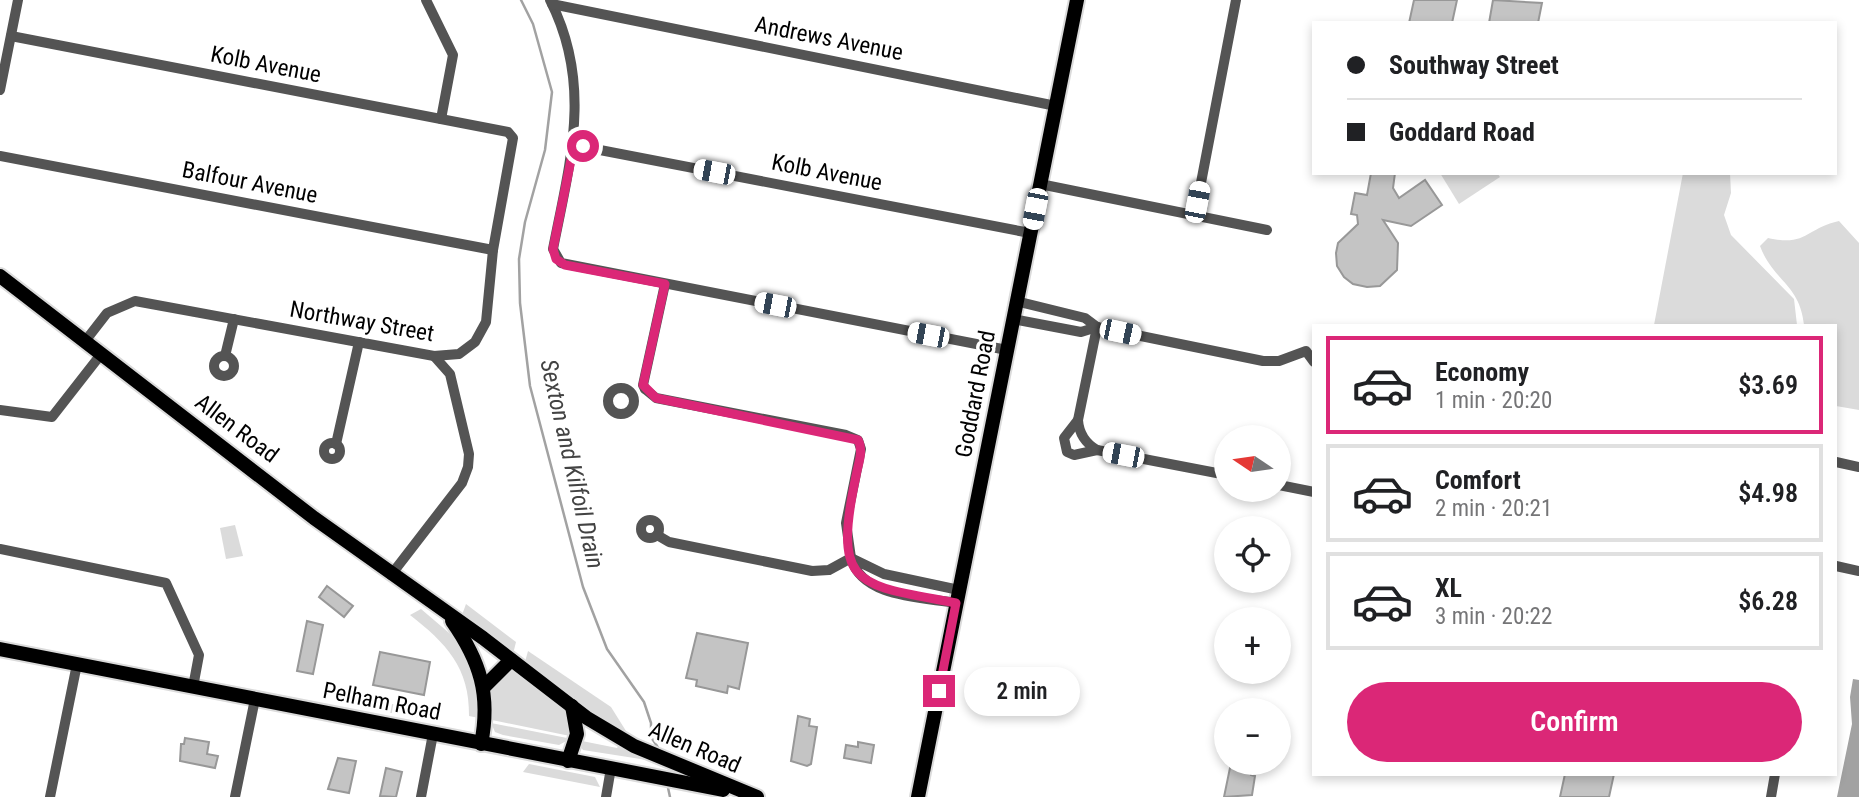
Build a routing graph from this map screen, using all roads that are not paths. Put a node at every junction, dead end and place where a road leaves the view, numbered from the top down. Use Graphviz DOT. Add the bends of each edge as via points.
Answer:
graph roads {
  1 [pos="18,0"];
  2 [pos="426,0"];
  3 [pos="1077,0"];
  4 [pos="1236,0"];
  5 [pos="551,2"];
  6 [pos="11,36"];
  7 [pos="0,90"];
  8 [pos="1056,106"];
  9 [pos="441,119"];
  10 [pos="511,136"];
  11 [pos="574,145"];
  12 [pos="0,156"];
  13 [pos="1040,184"];
  14 [pos="1195,214"];
  15 [pos="1268,230"];
  16 [pos="1030,233"];
  17 [pos="493,250"];
  18 [pos="0,275"];
  19 [pos="665,284"];
  20 [pos="1016,302"];
  21 [pos="234,319"];
  22 [pos="1013,319"];
  23 [pos="1097,327"];
  24 [pos="86,340"];
  25 [pos="359,342"];
  26 [pos="1007,350"];
  27 [pos="102,353"];
  28 [pos="225,356"];
  29 [pos="434,356"];
  30 [pos="1312,359"];
  31 [pos="645,389"];
  32 [pos="632,396"];
  33 [pos="0,410"];
  34 [pos="1078,420"];
  35 [pos="336,444"];
  36 [pos="1097,450"];
  37 [pos="1837,465"];
  38 [pos="1859,467"];
  39 [pos="1214,472"];
  40 [pos="1292,488"];
  41 [pos="1312,492"];
  42 [pos="657,535"];
  43 [pos="0,549"];
  44 [pos="850,558"];
  45 [pos="1837,566"];
  46 [pos="1859,571"];
  47 [pos="391,575"];
  48 [pos="958,597"];
  49 [pos="447,614"];
  50 [pos="0,649"];
  51 [pos="511,660"];
  52 [pos="77,664"];
  53 [pos="193,687"];
  54 [pos="484,687"];
  55 [pos="255,699"];
  56 [pos="572,706"];
  57 [pos="433,734"];
  58 [pos="481,744"];
  59 [pos="569,761"];
  60 [pos="611,768"];
  61 [pos="1776,776"];
  62 [pos="50,797"];
  63 [pos="235,797"];
  64 [pos="421,797"];
  65 [pos="606,797"];
  66 [pos="756,797"];
  67 [pos="918,797"];
  68 [pos="1771,797"];
  1 -- 6 [label="street"];
  2 -- 9 [label="street" via="453,55"];
  3 -- 8 [label="main road, Goddard Road"];
  4 -- 14 [label="street"];
  5 -- 8 [label="street, Andrews Avenue"];
  5 -- 11 [label="street" via="566,39 573,74"];
  6 -- 7 [label="street"];
  6 -- 9 [label="street, Kolb Avenue"];
  8 -- 13 [label="main road, Goddard Road"];
  9 -- 10 [label="street, Kolb Avenue"];
  10 -- 17 [label="street, Northway Street" via="514,144"];
  11 -- 16 [label="street, Kolb Avenue"];
  11 -- 19 [label="street" via="553,249 556,259 565,265"];
  12 -- 17 [label="street, Balfour Avenue"];
  13 -- 14 [label="street"];
  13 -- 16 [label="main road, Goddard Road"];
  14 -- 15 [label="street"];
  16 -- 20 [label="main road, Goddard Road"];
  17 -- 29 [label="street, Northway Street" via="489,313 483,331 459,354"];
  18 -- 24 [label="main road, Allen Road"];
  19 -- 26 [label="street"];
  19 -- 31 [label="street"];
  20 -- 22 [label="main road, Goddard Road"];
  20 -- 23 [label="street" via="1085,318"];
  21 -- 24 [label="street, Northway Street" via="135,301 107,313"];
  21 -- 25 [label="street, Northway Street"];
  21 -- 28 [label="street"];
  22 -- 23 [label="street" via="1081,332"];
  22 -- 26 [label="main road, Goddard Road"];
  23 -- 30 [label="street" via="1263,361 1279,361 1307,351"];
  23 -- 34 [label="street"];
  24 -- 27 [label="main road, Allen Road"];
  25 -- 29 [label="street, Northway Street"];
  25 -- 35 [label="street"];
  26 -- 48 [label="main road, Goddard Road"];
  27 -- 33 [label="street" via="52,417"];
  27 -- 47 [label="main road, Allen Road"];
  29 -- 47 [label="street" via="450,374 468,467 462,483"];
  31 -- 32 [label="street"];
  31 -- 44 [label="street" via="656,398 858,440 861,453 846,523"];
  34 -- 36 [label="street" via="1082,438"];
  34 -- 36 [label="street" via="1068,429 1063,445 1067,452"];
  36 -- 39 [label="street"];
  37 -- 38 [label="street"];
  40 -- 41 [label="street"];
  42 -- 44 [label="street" via="669,542 812,571 829,570"];
  43 -- 53 [label="street" via="166,583 199,655"];
  44 -- 48 [label="street" via="884,574"];
  45 -- 46 [label="street"];
  47 -- 49 [label="main road, Allen Road"];
  48 -- 67 [label="main road, Goddard Road"];
  49 -- 51 [label="main road, Allen Road"];
  49 -- 54 [label="main road, Allen Road" via="469,646"];
  50 -- 52 [label="main road, Pelham Road"];
  51 -- 54 [label="main road"];
  51 -- 56 [label="main road, Allen Road"];
  52 -- 53 [label="main road, Pelham Road"];
  52 -- 62 [label="street"];
  53 -- 55 [label="main road, Pelham Road"];
  54 -- 58 [label="main road, Allen Road" via="486,719"];
  55 -- 57 [label="main road, Pelham Road"];
  55 -- 63 [label="street"];
  56 -- 59 [label="main road" via="576,734"];
  56 -- 66 [label="main road, Allen Road" via="613,735"];
  57 -- 58 [label="main road, Pelham Road"];
  57 -- 64 [label="street"];
  58 -- 59 [label="main road, Pelham Road"];
  59 -- 60 [label="main road, Pelham Road"];
  60 -- 65 [label="street"];
  60 -- 66 [label="main road, Pelham Road"];
  61 -- 68 [label="street"];
}
